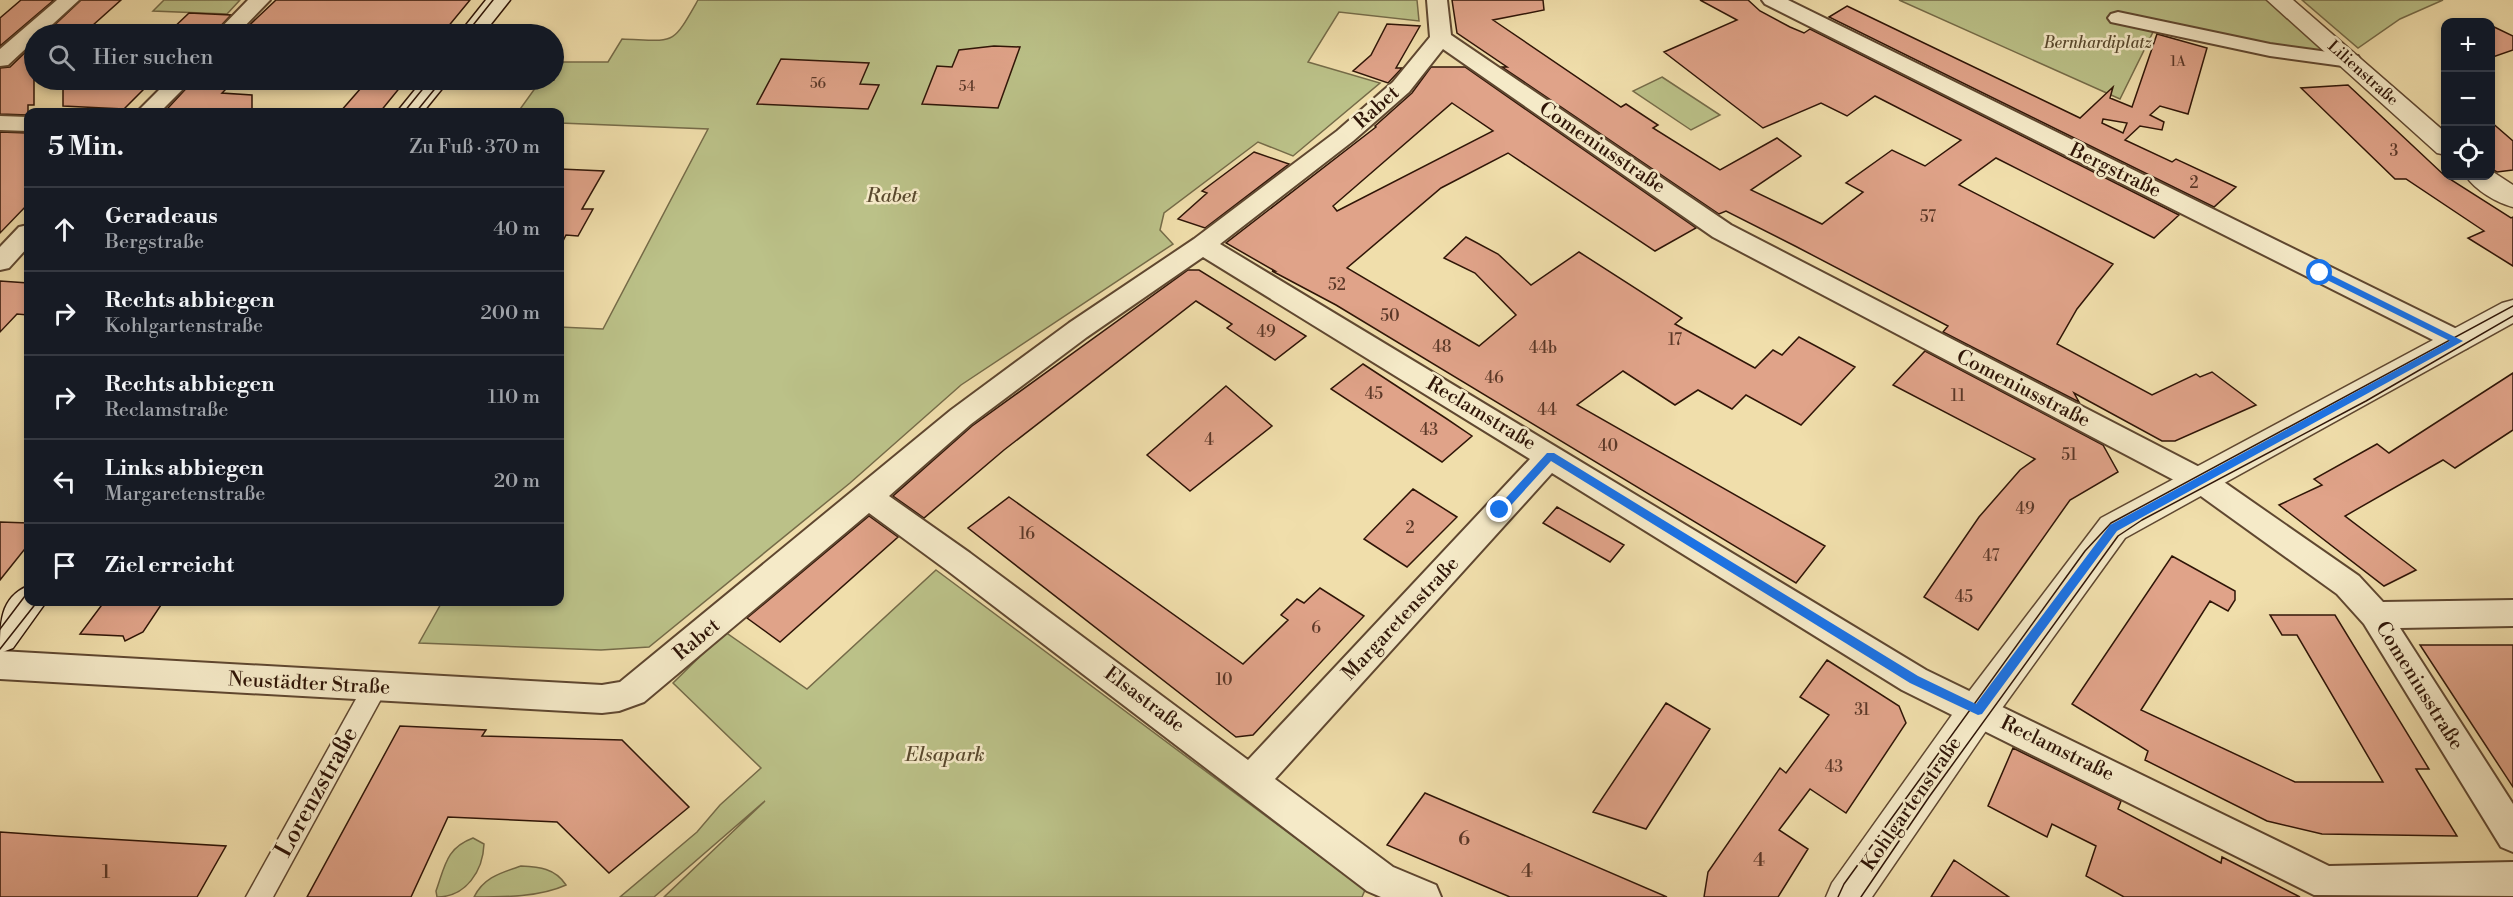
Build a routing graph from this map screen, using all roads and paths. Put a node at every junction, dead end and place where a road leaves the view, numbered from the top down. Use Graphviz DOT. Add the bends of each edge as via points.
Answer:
graph roads {
  1 [pos="69,0"];
  2 [pos="260,0"];
  3 [pos="498,0"];
  4 [pos="1437,0"];
  5 [pos="1772,0"];
  6 [pos="2279,0"];
  7 [pos="2118,18"];
  8 [pos="41,24"];
  9 [pos="235,24"];
  10 [pos="479,24"];
  11 [pos="1441,38"];
  12 [pos="24,39"];
  13 [pos="0,60"];
  14 [pos="2350,61"];
  15 [pos="171,90"];
  16 [pos="428,90"];
  17 [pos="152,108"];
  18 [pos="413,108"];
  19 [pos="0,123"];
  20 [pos="24,124"];
  21 [pos="2441,143"];
  22 [pos="2486,180"];
  23 [pos="2513,198"];
  24 [pos="24,237"];
  25 [pos="1203,245"];
  26 [pos="0,262"];
  27 [pos="2513,310"];
  28 [pos="2458,341"];
  29 [pos="1550,456"];
  30 [pos="2201,481"];
  31 [pos="868,497"];
  32 [pos="24,606"];
  33 [pos="2513,613"];
  34 [pos="2375,615"];
  35 [pos="0,638"];
  36 [pos="0,665"];
  37 [pos="375,688"];
  38 [pos="619,698"];
  39 [pos="1978,710"];
  40 [pos="1251,781"];
  41 [pos="2513,836"];
  42 [pos="2513,879"];
  43 [pos="2376,890"];
  44 [pos="259,897"];
  45 [pos="1423,897"];
  46 [pos="1847,897"];
  1 -- 8 [label="street"];
  2 -- 9 [label="street"];
  3 -- 10 [label="street"];
  4 -- 11 [label="street"];
  5 -- 28 [label="street, Bergstraße"];
  6 -- 14 [label="street, Lilienstraße"];
  7 -- 14 [label="street" via="2270,50"];
  11 -- 25 [label="street, Rabet" via="1401,87 1345,136"];
  11 -- 30 [label="street, Comeniusstraße" via="1722,231"];
  12 -- 13 [label="street"];
  14 -- 21 [label="street, Lilienstraße"];
  15 -- 17 [label="street"];
  16 -- 18 [label="street"];
  19 -- 20 [label="street"];
  22 -- 23 [label="street"];
  24 -- 26 [label="street"];
  25 -- 29 [label="street, Reclamstraße"];
  25 -- 31 [label="street, Rabet" via="1078,330 961,417"];
  27 -- 28 [label="street, Kohlgartenstraße"];
  28 -- 30 [label="street, Kohlgartenstraße"];
  29 -- 39 [label="street, Reclamstraße" via="1914,680"];
  29 -- 40 [label="street, Margaretenstraße"];
  30 -- 34 [label="street, Comeniusstraße" via="2348,585"];
  30 -- 39 [label="street, Kohlgartenstraße" via="2113,528"];
  31 -- 38 [label="street, Rabet" via="660,670"];
  31 -- 40 [label="street, Elsastraße"];
  32 -- 35 [label="street"];
  33 -- 34 [label="street"];
  34 -- 41 [label="street, Comeniusstraße"];
  36 -- 37 [label="street, Neustädter Straße"];
  37 -- 38 [label="street, Neustädter Straße"];
  37 -- 44 [label="street, Lorenzstraße"];
  39 -- 43 [label="street, Reclamstraße" via="2327,883"];
  39 -- 46 [label="street, Kohlgartenstraße"];
  40 -- 45 [label="street, Elsastraße" via="1380,879"];
  42 -- 43 [label="street, Reclamstraße"];
}
